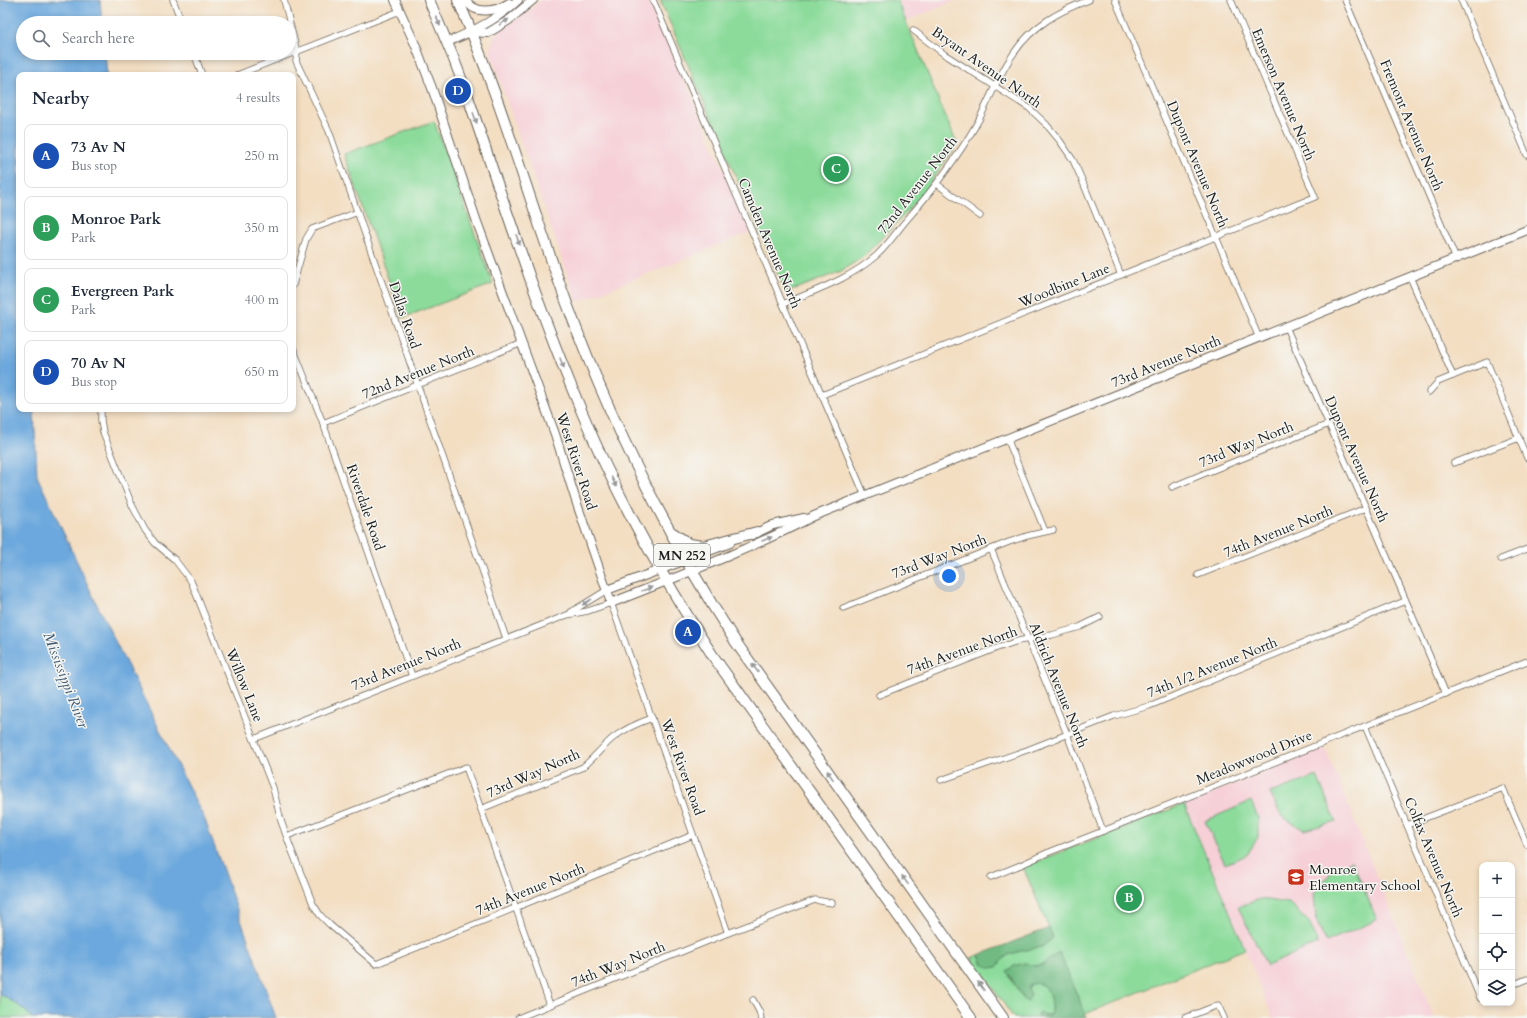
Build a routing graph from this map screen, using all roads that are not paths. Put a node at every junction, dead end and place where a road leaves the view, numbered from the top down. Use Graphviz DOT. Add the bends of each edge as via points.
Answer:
graph roads {
  1 [pos="173,0"];
  2 [pos="284,0"];
  3 [pos="395,0"];
  4 [pos="429,0"];
  5 [pos="458,0"];
  6 [pos="466,0"];
  7 [pos="513,0"];
  8 [pos="518,0"];
  9 [pos="532,0"];
  10 [pos="653,0"];
  11 [pos="1089,0"];
  12 [pos="1115,0"];
  13 [pos="1231,0"];
  14 [pos="1345,0"];
  15 [pos="1461,0"];
  16 [pos="400,11"];
  17 [pos="179,16"];
  18 [pos="288,16"];
  19 [pos="913,30"];
  20 [pos="472,32"];
  21 [pos="447,42"];
  22 [pos="296,48"];
  23 [pos="297,52"];
  24 [pos="197,60"];
  25 [pos="276,60"];
  26 [pos="201,72"];
  27 [pos="245,72"];
  28 [pos="996,86"];
  29 [pos="1527,155"];
  30 [pos="937,184"];
  31 [pos="1315,197"];
  32 [pos="358,212"];
  33 [pos="980,216"];
  34 [pos="1527,230"];
  35 [pos="1216,237"];
  36 [pos="1456,259"];
  37 [pos="296,274"];
  38 [pos="1121,275"];
  39 [pos="1410,277"];
  40 [pos="783,304"];
  41 [pos="1286,327"];
  42 [pos="1259,338"];
  43 [pos="522,343"];
  44 [pos="296,356"];
  45 [pos="1453,376"];
  46 [pos="417,385"];
  47 [pos="1429,392"];
  48 [pos="822,395"];
  49 [pos="101,412"];
  50 [pos="323,423"];
  51 [pos="1329,424"];
  52 [pos="1007,438"];
  53 [pos="1519,438"];
  54 [pos="1527,458"];
  55 [pos="1454,463"];
  56 [pos="1172,487"];
  57 [pos="865,496"];
  58 [pos="1366,508"];
  59 [pos="814,516"];
  60 [pos="668,529"];
  61 [pos="1053,530"];
  62 [pos="1045,531"];
  63 [pos="757,532"];
  64 [pos="991,549"];
  65 [pos="1527,549"];
  66 [pos="1501,559"];
  67 [pos="686,560"];
  68 [pos="661,570"];
  69 [pos="692,571"];
  70 [pos="1198,575"];
  71 [pos="667,582"];
  72 [pos="607,590"];
  73 [pos="1405,601"];
  74 [pos="611,603"];
  75 [pos="843,608"];
  76 [pos="568,615"];
  77 [pos="1100,617"];
  78 [pos="506,638"];
  79 [pos="1028,639"];
  80 [pos="1527,662"];
  81 [pos="412,676"];
  82 [pos="1446,694"];
  83 [pos="879,695"];
  84 [pos="652,718"];
  85 [pos="1365,726"];
  86 [pos="1067,734"];
  87 [pos="254,738"];
  88 [pos="941,780"];
  89 [pos="481,809"];
  90 [pos="1407,825"];
  91 [pos="1103,831"];
  92 [pos="693,835"];
  93 [pos="287,836"];
  94 [pos="1527,845"];
  95 [pos="991,877"];
  96 [pos="832,903"];
  97 [pos="516,908"];
  98 [pos="728,933"];
  99 [pos="376,964"];
  100 [pos="1527,979"];
  101 [pos="1515,984"];
  102 [pos="1479,992"];
  103 [pos="753,1000"];
  104 [pos="550,1005"];
  105 [pos="518,1018"];
  106 [pos="761,1018"];
  107 [pos="971,1018"];
  108 [pos="1004,1018"];
  109 [pos="1186,1018"];
  110 [pos="1224,1018"];
  1 -- 17 [label="street"];
  2 -- 18 [label="street, Dallas Road"];
  3 -- 16 [label="street, West River Road"];
  4 -- 21 [label="highway, MN 252, one-way"];
  5 -- 20 [label="highway, MN 252"];
  6 -- 7 [label="street" via="475,8 489,10 497,9"];
  8 -- 20 [label="street"];
  20 -- 9 [label="street, one-way" via="488,32 509,20"];
  10 -- 40 [label="street, Camden Avenue North"];
  11 -- 28 [label="street, 72nd Avenue North" via="1054,15 1039,26 1014,53"];
  12 -- 35 [label="street, Dupont Avenue North"];
  13 -- 31 [label="street, Emerson Avenue North"];
  14 -- 36 [label="street, Fremont Avenue North"];
  15 -- 29 [label="street"];
  16 -- 23 [label="street"];
  16 -- 43 [label="street, West River Road" via="432,88 472,210"];
  19 -- 28 [label="street, Bryant Avenue North" via="944,54"];
  20 -- 21 [label="street"];
  20 -- 60 [label="highway, MN 252" via="578,334 619,432"];
  21 -- 68 [label="highway, MN 252, one-way" via="541,310 581,412 621,497"];
  22 -- 23 [label="street, Dallas Road"];
  23 -- 32 [label="street, Dallas Road" via="296,61 329,131"];
  24 -- 26 [label="street"];
  25 -- 27 [label="street"];
  28 -- 30 [label="street, 72nd Avenue North" via="965,143"];
  28 -- 38 [label="street, Bryant Avenue North" via="1029,108 1064,147 1082,180"];
  30 -- 33 [label="street"];
  30 -- 40 [label="street, 72nd Avenue North" via="878,254 864,266 848,276"];
  31 -- 35 [label="street, Woodbine Lane"];
  32 -- 37 [label="street" via="312,229 306,239"];
  32 -- 46 [label="street, Dallas Road"];
  34 -- 36 [label="street, 73rd Avenue North"];
  35 -- 38 [label="street, Woodbine Lane"];
  35 -- 42 [label="street, Dupont Avenue North"];
  36 -- 39 [label="street, 73rd Avenue North"];
  38 -- 48 [label="street, Woodbine Lane"];
  39 -- 41 [label="street, 73rd Avenue North"];
  39 -- 45 [label="street"];
  40 -- 48 [label="street, Camden Avenue North"];
  41 -- 42 [label="street, 73rd Avenue North"];
  41 -- 51 [label="street, Dupont Avenue North"];
  42 -- 52 [label="street, 73rd Avenue North"];
  43 -- 46 [label="street, 72nd Avenue North"];
  43 -- 72 [label="street, West River Road"];
  44 -- 50 [label="street, Riverdale Road"];
  45 -- 47 [label="street" via="1438,382"];
  45 -- 53 [label="street" via="1487,362"];
  46 -- 50 [label="street, 72nd Avenue North"];
  46 -- 78 [label="street, Dallas Road"];
  48 -- 57 [label="street, Camden Avenue North"];
  49 -- 87 [label="street, Willow Lane" via="103,432 132,505 155,543 175,560 191,581"];
  50 -- 81 [label="street, Riverdale Road"];
  51 -- 56 [label="street, 73rd Way North"];
  51 -- 58 [label="street, Dupont Avenue North"];
  52 -- 57 [label="street, 73rd Avenue North"];
  52 -- 62 [label="street"];
  53 -- 54 [label="street"];
  53 -- 55 [label="street"];
  57 -- 59 [label="street, 73rd Avenue North"];
  58 -- 70 [label="street, 74th Avenue North"];
  58 -- 73 [label="street, Dupont Avenue North"];
  59 -- 63 [label="street, 73rd Avenue North" via="773,525"];
  69 -- 59 [label="street, 73rd Avenue North, one-way" via="782,533"];
  60 -- 63 [label="highway" via="685,542 698,546 720,543"];
  60 -- 67 [label="highway, MN 252"];
  61 -- 62 [label="street, 73rd Way North"];
  62 -- 64 [label="street, 73rd Way North"];
  63 -- 67 [label="street, 73rd Avenue North"];
  64 -- 75 [label="street, 73rd Way North"];
  64 -- 79 [label="street, Aldrich Avenue North"];
  65 -- 66 [label="street"];
  67 -- 68 [label="street, 73rd Avenue North"];
  67 -- 69 [label="highway, MN 252"];
  68 -- 71 [label="highway, MN 252"];
  68 -- 72 [label="street, 73rd Avenue North"];
  69 -- 71 [label="street, 73rd Avenue North"];
  108 -- 69 [label="highway, MN 252, one-way" via="735,641"];
  74 -- 71 [label="street, 73rd Avenue North, one-way"];
  71 -- 107 [label="highway, MN 252" via="713,656"];
  72 -- 74 [label="street, West River Road"];
  72 -- 76 [label="street, 73rd Avenue North, one-way"];
  73 -- 82 [label="street, Dupont Avenue North"];
  73 -- 86 [label="street, 74th 1/2 Avenue North" via="1149,706"];
  74 -- 76 [label="street, 73rd Avenue North"];
  74 -- 84 [label="street, West River Road"];
  76 -- 78 [label="street, 73rd Avenue North"];
  77 -- 79 [label="street, 74th Avenue North" via="1080,627"];
  78 -- 81 [label="street, 73rd Avenue North"];
  79 -- 83 [label="street, 74th Avenue North" via="997,648"];
  79 -- 86 [label="street, Aldrich Avenue North"];
  80 -- 82 [label="street, Meadowwood Drive"];
  81 -- 87 [label="street, 73rd Avenue North"];
  82 -- 85 [label="street, Meadowwood Drive"];
  84 -- 89 [label="street, 73rd Way North" via="624,730 583,767"];
  84 -- 92 [label="street, West River Road"];
  85 -- 90 [label="street, Colfax Avenue North"];
  85 -- 91 [label="street, Meadowwood Drive"];
  86 -- 88 [label="street, 74th 1/2 Avenue North"];
  86 -- 91 [label="street, Aldrich Avenue North"];
  87 -- 93 [label="street, Willow Lane" via="277,799"];
  89 -- 93 [label="street" via="466,767"];
  89 -- 97 [label="street"];
  90 -- 94 [label="street" via="1503,788"];
  90 -- 102 [label="street, Colfax Avenue North"];
  91 -- 95 [label="street, Meadowwood Drive"];
  92 -- 97 [label="street, 74th Avenue North"];
  92 -- 98 [label="street, West River Road"];
  93 -- 99 [label="street, Willow Lane" via="308,892 320,915"];
  96 -- 98 [label="street, 74th Way North" via="815,900"];
  97 -- 99 [label="street, 74th Avenue North"];
  97 -- 104 [label="street"];
  98 -- 104 [label="street, 74th Way North"];
  100 -- 101 [label="street"];
  103 -- 106 [label="street"];
  104 -- 105 [label="street, 74th Way North"];
  109 -- 110 [label="street" via="1218,1005"];
}
